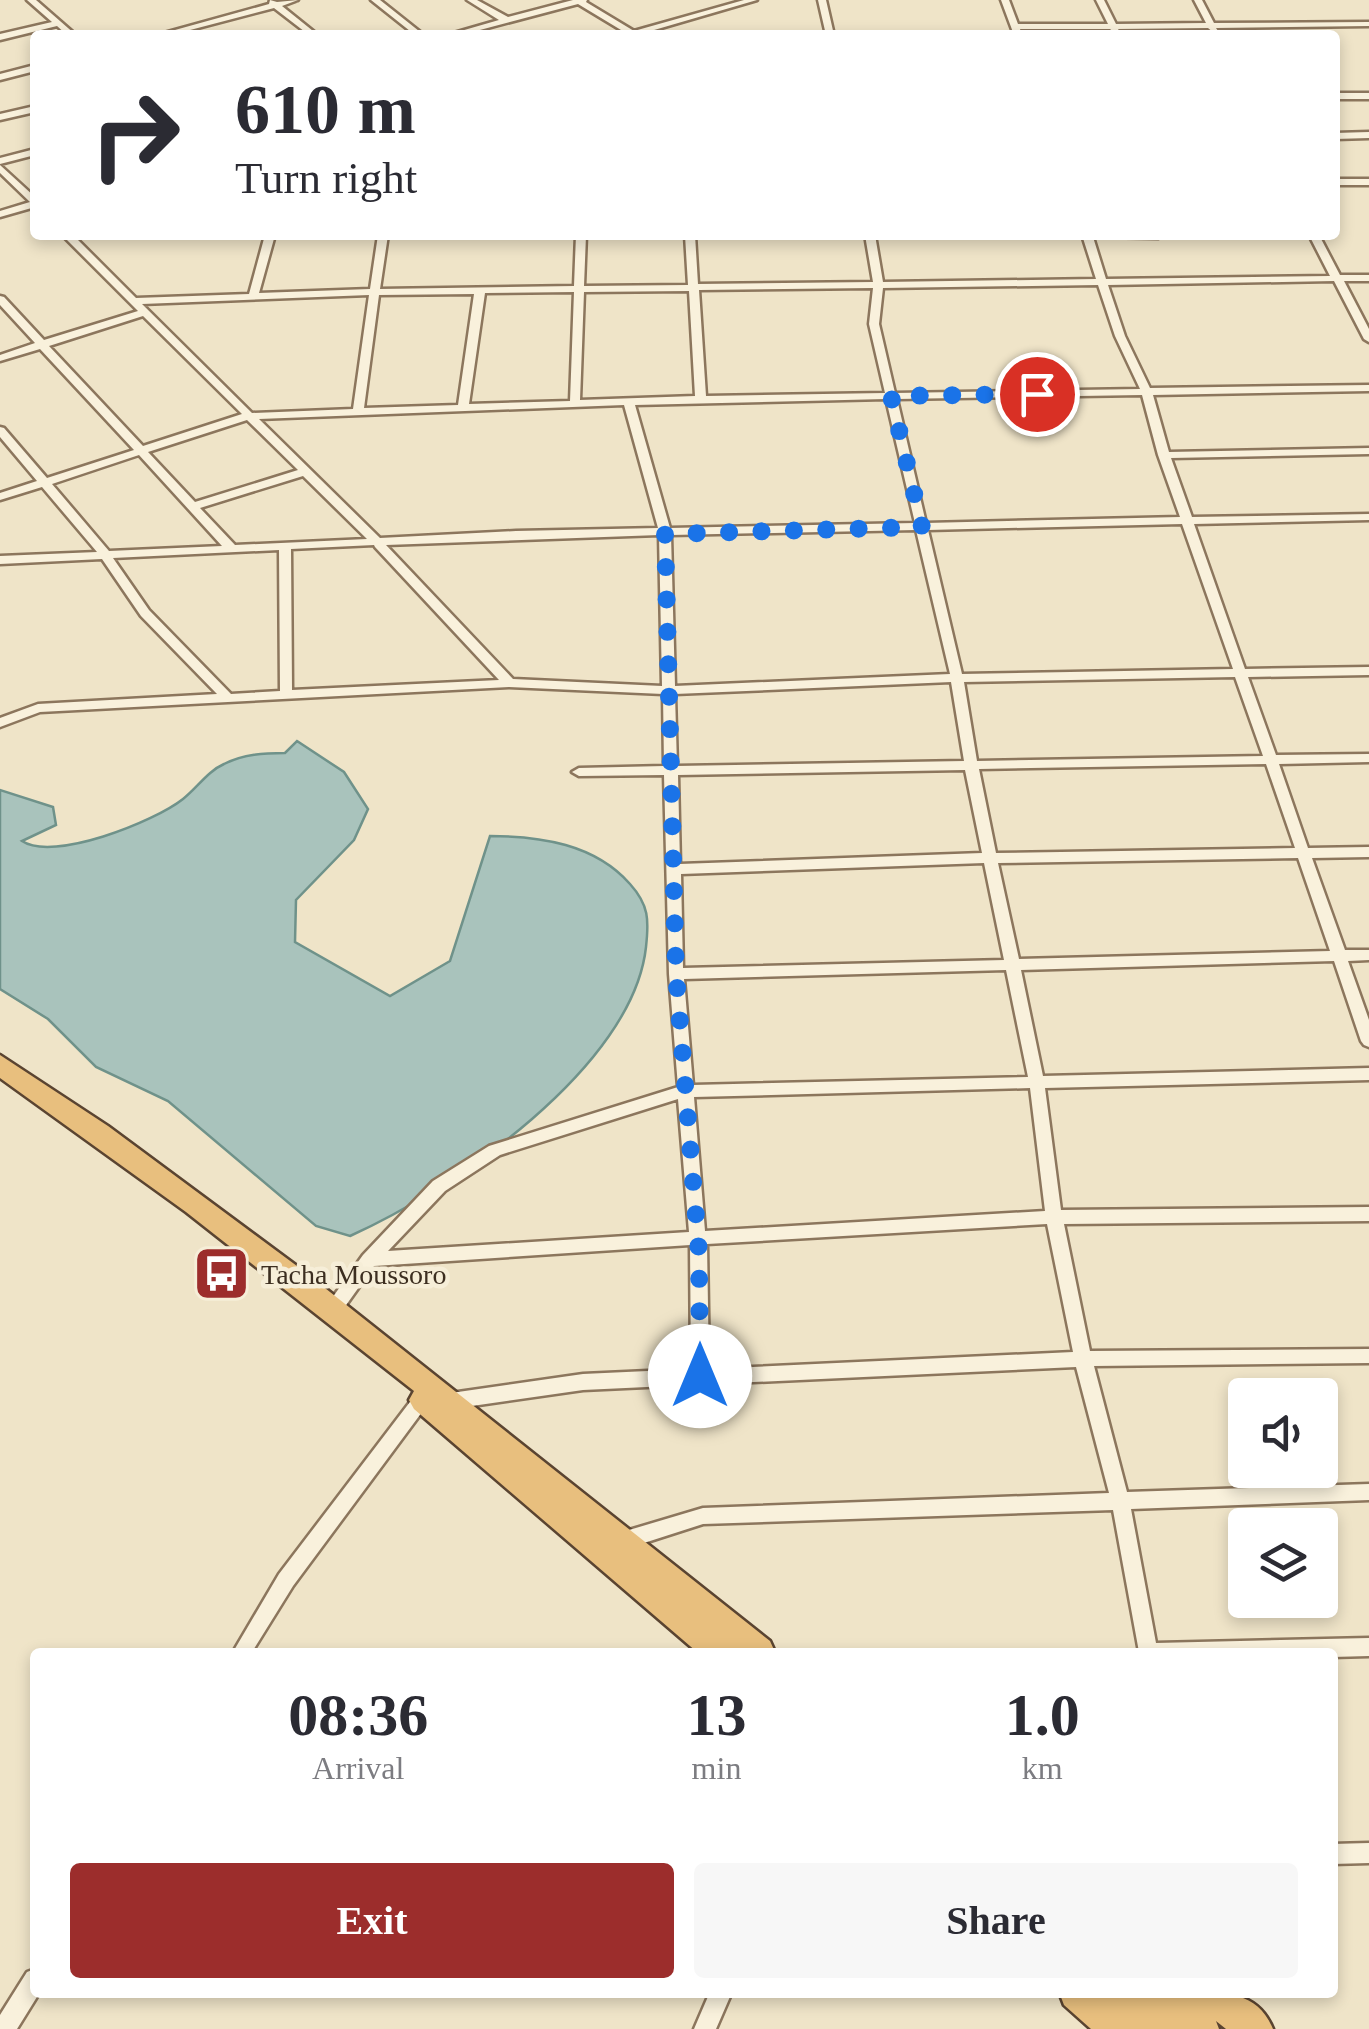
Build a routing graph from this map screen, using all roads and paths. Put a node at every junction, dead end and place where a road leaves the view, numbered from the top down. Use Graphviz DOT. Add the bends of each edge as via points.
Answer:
graph roads {
  1 [pos="31,0"];
  2 [pos="294,0"];
  3 [pos="375,0"];
  4 [pos="472,0"];
  5 [pos="579,0"];
  6 [pos="753,0"];
  7 [pos="822,0"];
  8 [pos="1005,0"];
  9 [pos="1100,0"];
  10 [pos="1198,0"];
  11 [pos="272,2"];
  12 [pos="506,20"];
  13 [pos="59,23"];
  14 [pos="1369,24"];
  15 [pos="1211,25"];
  16 [pos="67,30"];
  17 [pos="191,30"];
  18 [pos="308,30"];
  19 [pos="414,30"];
  20 [pos="469,30"];
  21 [pos="625,30"];
  22 [pos="670,30"];
  23 [pos="829,30"];
  24 [pos="1016,30"];
  25 [pos="1115,30"];
  26 [pos="1214,30"];
  27 [pos="0,37"];
  28 [pos="30,69"];
  29 [pos="0,77"];
  30 [pos="1340,96"];
  31 [pos="1369,96"];
  32 [pos="30,109"];
  33 [pos="0,117"];
  34 [pos="1340,136"];
  35 [pos="1369,136"];
  36 [pos="30,154"];
  37 [pos="0,165"];
  38 [pos="1340,182"];
  39 [pos="1369,182"];
  40 [pos="30,198"];
  41 [pos="30,205"];
  42 [pos="0,214"];
  43 [pos="72,240"];
  44 [pos="269,240"];
  45 [pos="382,240"];
  46 [pos="581,240"];
  47 [pos="690,240"];
  48 [pos="871,240"];
  49 [pos="1089,240"];
  50 [pos="1316,240"];
  51 [pos="1369,278"];
  52 [pos="1336,280"];
  53 [pos="1103,282"];
  54 [pos="878,286"];
  55 [pos="693,288"];
  56 [pos="579,289"];
  57 [pos="480,290"];
  58 [pos="375,292"];
  59 [pos="254,294"];
  60 [pos="0,300"];
  61 [pos="133,302"];
  62 [pos="144,312"];
  63 [pos="1368,334"];
  64 [pos="43,344"];
  65 [pos="0,358"];
  66 [pos="1369,388"];
  67 [pos="1146,393"];
  68 [pos="891,396"];
  69 [pos="701,398"];
  70 [pos="628,400"];
  71 [pos="574,402"];
  72 [pos="463,406"];
  73 [pos="358,408"];
  74 [pos="247,416"];
  75 [pos="0,430"];
  76 [pos="143,450"];
  77 [pos="1369,451"];
  78 [pos="1164,455"];
  79 [pos="303,472"];
  80 [pos="44,482"];
  81 [pos="0,497"];
  82 [pos="193,506"];
  83 [pos="1369,517"];
  84 [pos="1189,521"];
  85 [pos="922,527"];
  86 [pos="665,534"];
  87 [pos="379,544"];
  88 [pos="285,547"];
  89 [pos="232,549"];
  90 [pos="104,553"];
  91 [pos="0,560"];
  92 [pos="1241,672"];
  93 [pos="1369,672"];
  94 [pos="958,678"];
  95 [pos="509,682"];
  96 [pos="670,690"];
  97 [pos="286,693"];
  98 [pos="226,696"];
  99 [pos="0,723"];
  100 [pos="1369,758"];
  101 [pos="1274,760"];
  102 [pos="971,766"];
  103 [pos="580,772"];
  104 [pos="672,772"];
  105 [pos="1369,852"];
  106 [pos="1307,853"];
  107 [pos="990,858"];
  108 [pos="674,869"];
  109 [pos="1369,955"];
  110 [pos="1338,956"];
  111 [pos="1014,964"];
  112 [pos="676,974"];
  113 [pos="1369,1041"];
  114 [pos="0,1065"];
  115 [pos="1369,1074"];
  116 [pos="1037,1082"];
  117 [pos="684,1091"];
  118 [pos="1369,1214"];
  119 [pos="1054,1217"];
  120 [pos="696,1235"];
  121 [pos="369,1260"];
  122 [pos="332,1310"];
  123 [pos="1369,1356"];
  124 [pos="1084,1359"];
  125 [pos="700,1376"];
  126 [pos="437,1400"];
  127 [pos="1369,1492"];
  128 [pos="1120,1500"];
  129 [pos="619,1542"];
  130 [pos="698,1640"];
  131 [pos="1369,1647"];
  132 [pos="244,1648"];
  133 [pos="754,1648"];
  134 [pos="1151,1648"];
  135 [pos="1326,1648"];
  136 [pos="1369,1853"];
  137 [pos="1338,1854"];
  138 [pos="30,1988"];
  139 [pos="718,1998"];
  140 [pos="1084,1998"];
  141 [pos="1129,1998"];
  142 [pos="1167,1998"];
  143 [pos="1217,1998"];
  144 [pos="4,2029"];
  145 [pos="705,2029"];
  146 [pos="1118,2029"];
  147 [pos="1163,2029"];
  148 [pos="1202,2029"];
  149 [pos="1256,2029"];
  1 -- 13 [label="street"];
  2 -- 11 [label="street"];
  3 -- 19 [label="street"];
  4 -- 12 [label="street"];
  5 -- 12 [label="street"];
  5 -- 21 [label="street"];
  6 -- 22 [label="street"];
  7 -- 23 [label="street"];
  8 -- 24 [label="street"];
  9 -- 25 [label="street"];
  10 -- 15 [label="street"];
  11 -- 17 [label="street"];
  11 -- 18 [label="street"];
  12 -- 20 [label="street"];
  13 -- 16 [label="street"];
  13 -- 27 [label="street"];
  14 -- 15 [label="street"];
  15 -- 25 [label="street"];
  15 -- 26 [label="street"];
  28 -- 29 [label="street"];
  30 -- 31 [label="street"];
  32 -- 33 [label="street"];
  34 -- 35 [label="street"];
  36 -- 37 [label="street"];
  37 -- 40 [label="street"];
  38 -- 39 [label="street"];
  41 -- 42 [label="street"];
  43 -- 61 [label="street"];
  44 -- 59 [label="street"];
  45 -- 58 [label="street"];
  46 -- 56 [label="street"];
  47 -- 55 [label="street"];
  48 -- 54 [label="street"];
  49 -- 53 [label="street"];
  50 -- 52 [label="street"];
  51 -- 52 [label="street"];
  52 -- 53 [label="street"];
  52 -- 63 [label="street"];
  53 -- 54 [label="street"];
  53 -- 67 [label="street"];
  54 -- 55 [label="street"];
  54 -- 68 [label="street" via="874,324"];
  55 -- 56 [label="street"];
  55 -- 69 [label="street"];
  56 -- 57 [label="street"];
  56 -- 71 [label="street"];
  57 -- 58 [label="street"];
  57 -- 72 [label="street"];
  58 -- 59 [label="street"];
  58 -- 73 [label="street"];
  59 -- 61 [label="street"];
  60 -- 64 [label="street"];
  61 -- 62 [label="street"];
  62 -- 64 [label="street"];
  62 -- 74 [label="street"];
  64 -- 65 [label="street"];
  64 -- 76 [label="street"];
  66 -- 67 [label="street"];
  67 -- 68 [label="street"];
  67 -- 78 [label="street"];
  68 -- 69 [label="street"];
  68 -- 85 [label="street"];
  69 -- 70 [label="street"];
  70 -- 71 [label="street"];
  70 -- 86 [label="street"];
  71 -- 72 [label="street"];
  72 -- 73 [label="street"];
  73 -- 74 [label="street"];
  74 -- 76 [label="street"];
  74 -- 79 [label="street"];
  75 -- 80 [label="street"];
  76 -- 80 [label="street"];
  76 -- 82 [label="street"];
  77 -- 78 [label="street"];
  78 -- 84 [label="street"];
  79 -- 82 [label="street"];
  79 -- 87 [label="street"];
  80 -- 81 [label="street"];
  80 -- 90 [label="street"];
  82 -- 89 [label="street"];
  83 -- 84 [label="street"];
  84 -- 85 [label="street"];
  84 -- 92 [label="street"];
  85 -- 86 [label="street"];
  85 -- 94 [label="street"];
  86 -- 87 [label="street"];
  86 -- 96 [label="street"];
  87 -- 88 [label="street"];
  87 -- 95 [label="street"];
  88 -- 89 [label="street"];
  88 -- 97 [label="street"];
  89 -- 90 [label="street"];
  90 -- 91 [label="street"];
  90 -- 98 [label="street" via="145,613"];
  92 -- 93 [label="street"];
  92 -- 94 [label="street"];
  92 -- 101 [label="street"];
  94 -- 96 [label="street"];
  94 -- 102 [label="street"];
  95 -- 96 [label="street"];
  95 -- 97 [label="street"];
  96 -- 104 [label="street"];
  97 -- 98 [label="street"];
  98 -- 99 [label="street" via="38,708"];
  100 -- 101 [label="street"];
  101 -- 102 [label="street"];
  101 -- 106 [label="street"];
  102 -- 104 [label="street"];
  102 -- 107 [label="street"];
  103 -- 104 [label="street"];
  104 -- 108 [label="street"];
  105 -- 106 [label="street"];
  106 -- 107 [label="street"];
  106 -- 110 [label="street"];
  107 -- 108 [label="street"];
  107 -- 111 [label="street"];
  108 -- 112 [label="street"];
  109 -- 110 [label="street"];
  110 -- 111 [label="street"];
  110 -- 113 [label="street"];
  111 -- 112 [label="street"];
  111 -- 116 [label="street"];
  112 -- 117 [label="street"];
  114 -- 122 [label="highway" via="142,1163"];
  115 -- 116 [label="street"];
  116 -- 117 [label="street"];
  116 -- 119 [label="street"];
  117 -- 120 [label="street"];
  117 -- 121 [label="street" via="495,1150 439,1186"];
  118 -- 119 [label="street"];
  119 -- 120 [label="street"];
  119 -- 124 [label="street"];
  120 -- 121 [label="street"];
  120 -- 125 [label="street"];
  121 -- 122 [label="street"];
  122 -- 126 [label="highway"];
  123 -- 124 [label="street"];
  124 -- 125 [label="street"];
  124 -- 128 [label="street"];
  125 -- 126 [label="street"];
  126 -- 129 [label="highway"];
  126 -- 130 [label="highway"];
  126 -- 132 [label="street" via="286,1580"];
  127 -- 128 [label="street"];
  128 -- 129 [label="street" via="703,1516"];
  128 -- 134 [label="street"];
  129 -- 133 [label="highway"];
  131 -- 135 [label="street"];
  136 -- 137 [label="street"];
  138 -- 144 [label="street"];
  139 -- 145 [label="street"];
  140 -- 146 [label="highway"];
  141 -- 147 [label="highway"];
  142 -- 148 [label="highway"];
  143 -- 149 [label="highway"];
}
